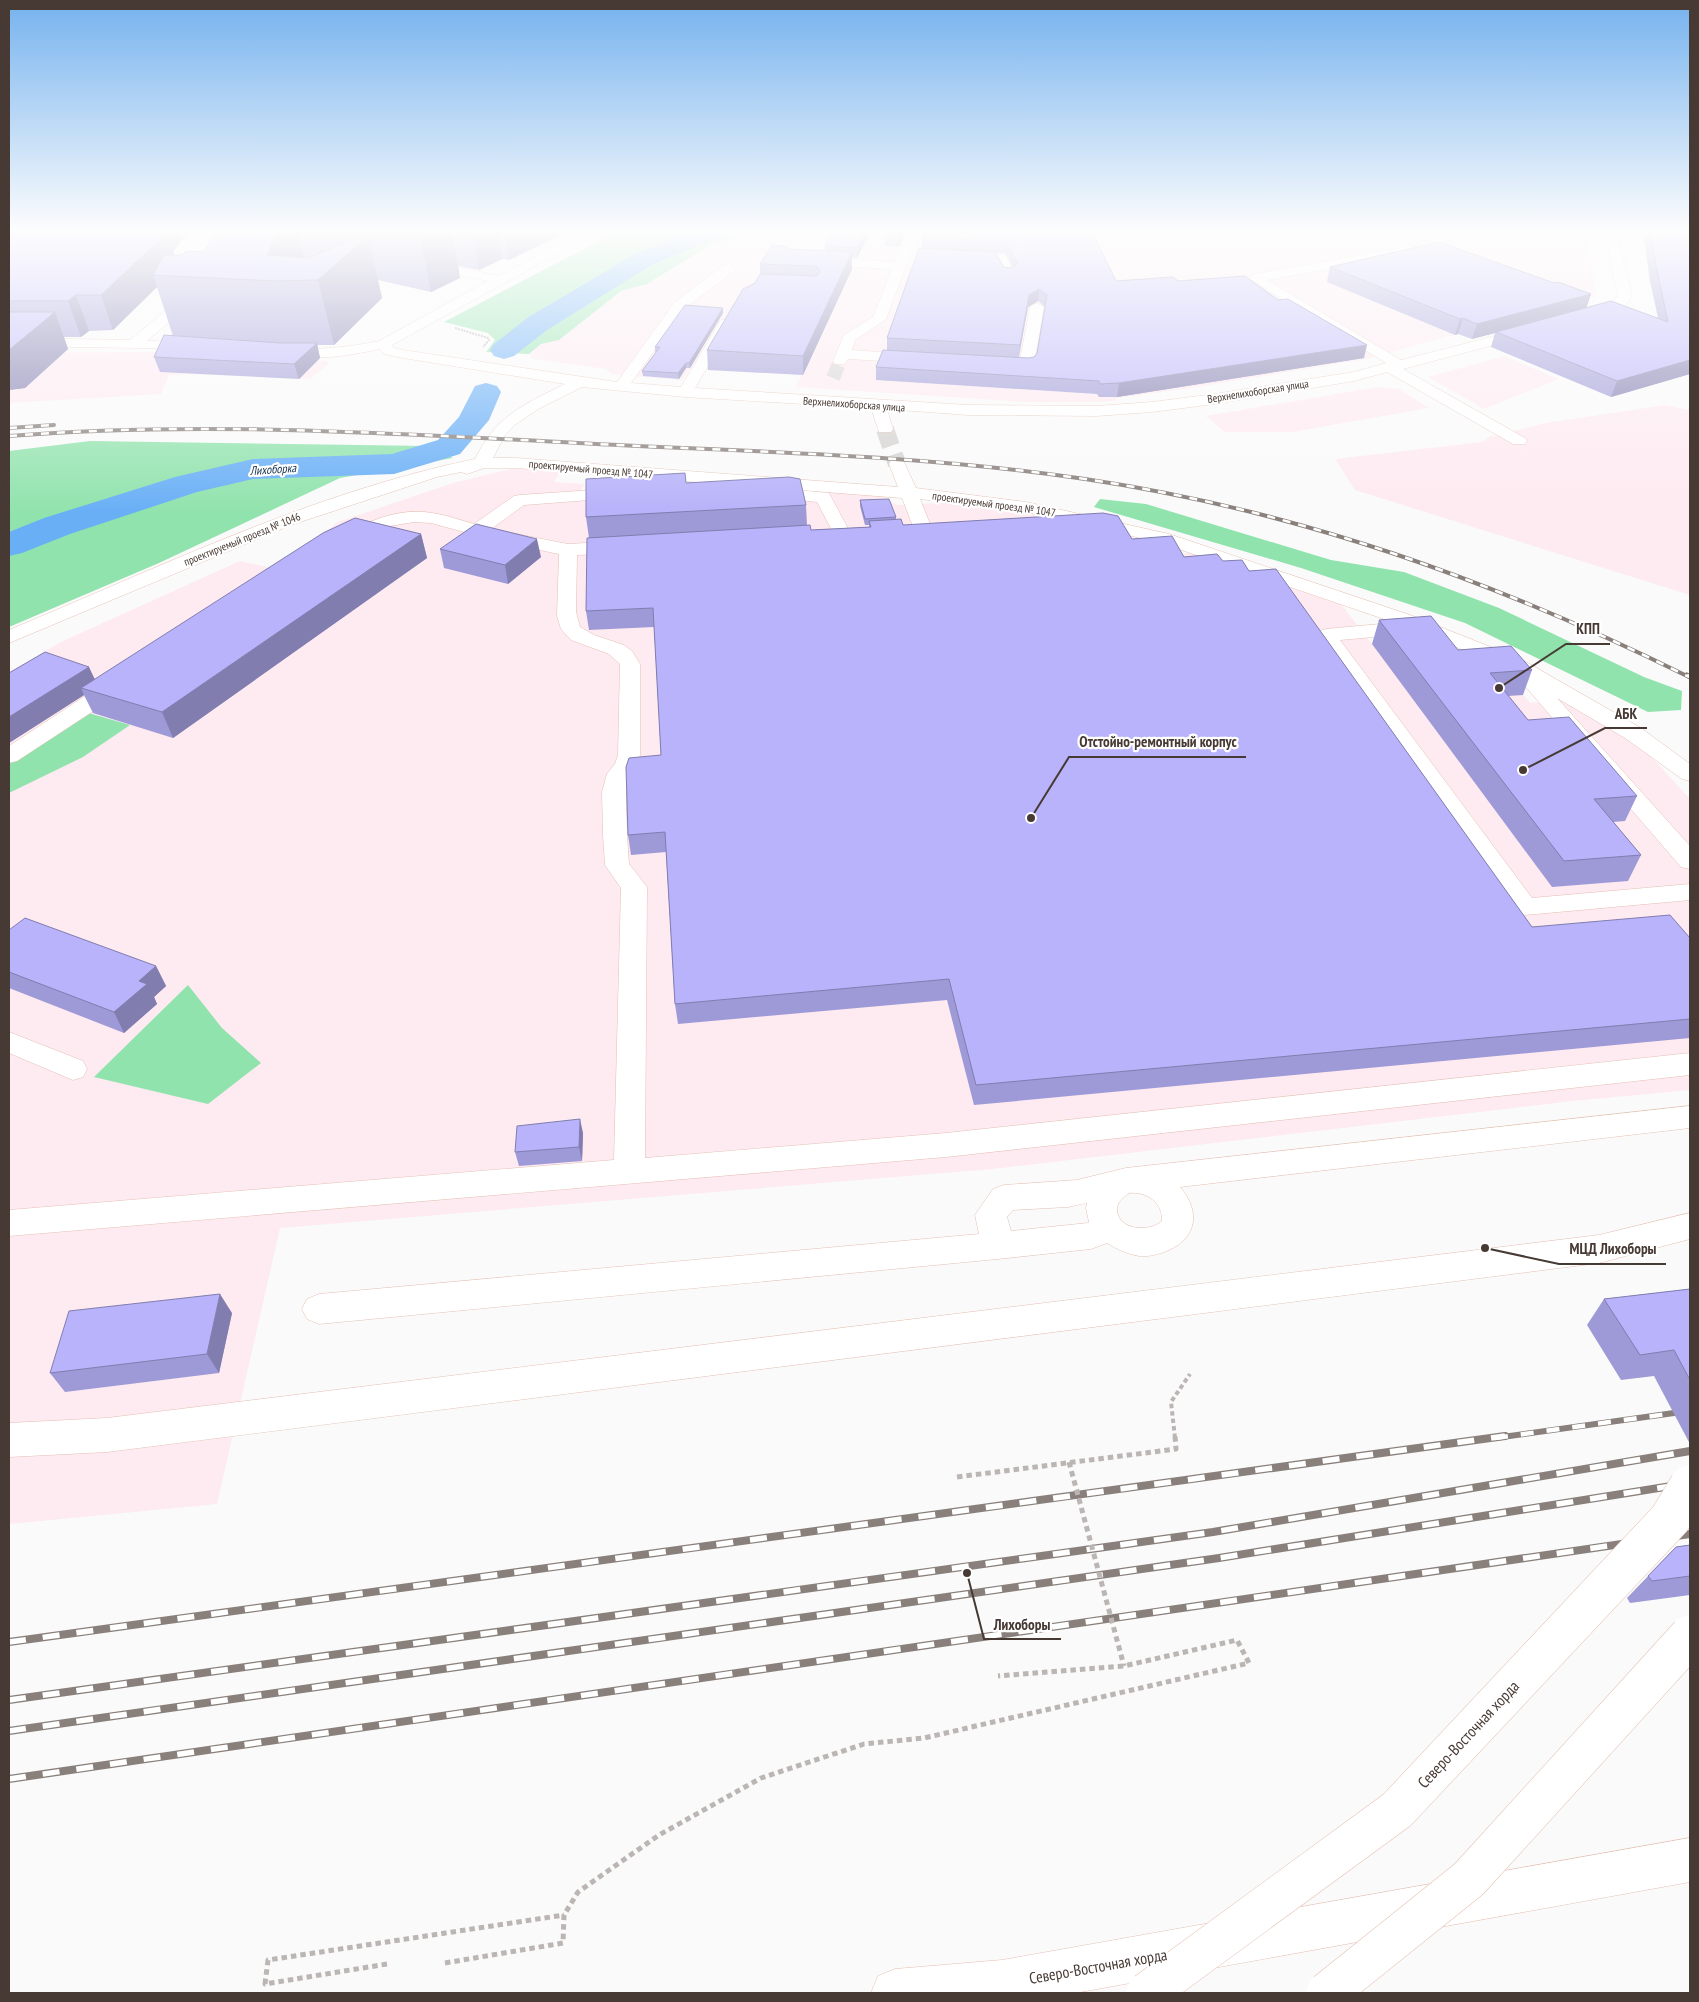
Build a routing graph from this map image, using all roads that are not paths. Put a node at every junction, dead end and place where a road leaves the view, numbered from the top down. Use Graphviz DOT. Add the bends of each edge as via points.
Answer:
graph roads {
  1 [pos="155,325"];
  2 [pos="416,325"];
  3 [pos="665,325"];
  4 [pos="724,325"];
  5 [pos="870,325"];
  6 [pos="1034,325"];
  7 [pos="1330,325"];
  8 [pos="1540,328"];
  9 [pos="9,342"];
  10 [pos="134,343"];
  11 [pos="384,344"];
  12 [pos="216,347"];
  13 [pos="265,350"];
  14 [pos="930,359"];
  15 [pos="979,362"];
  16 [pos="1394,366"];
  17 [pos="580,382"];
  18 [pos="830,384"];
  19 [pos="621,388"];
  20 [pos="684,392"];
  21 [pos="823,402"];
  22 [pos="878,405"];
  23 [pos="885,429"];
  24 [pos="1519,441"];
  25 [pos="482,463"];
  26 [pos="897,464"];
  27 [pos="661,491"];
  28 [pos="643,492"];
  29 [pos="910,492"];
  30 [pos="942,528"];
  31 [pos="477,530"];
  32 [pos="822,535"];
  33 [pos="636,546"];
  34 [pos="330,548"];
  35 [pos="568,550"];
  36 [pos="1403,619"];
  37 [pos="13,644"];
  38 [pos="1514,663"];
  39 [pos="138,672"];
  40 [pos="9,756"];
  41 [pos="1690,774"];
  42 [pos="1690,861"];
  43 [pos="1690,892"];
  44 [pos="9,1042"];
  45 [pos="1690,1064"];
  46 [pos="73,1069"];
  47 [pos="1690,1117"];
  48 [pos="629,1171"];
  49 [pos="1126,1181"];
  50 [pos="9,1223"];
  51 [pos="1690,1226"];
  52 [pos="1109,1228"];
  53 [pos="998,1246"];
  54 [pos="319,1310"];
  55 [pos="9,1440"];
  56 [pos="1690,1486"];
  57 [pos="1690,1636"];
  58 [pos="1690,1860"];
  59 [pos="896,1993"];
  60 [pos="1147,1993"];
  61 [pos="1327,1993"];
  1 -- 10 [label="street"];
  2 -- 11 [label="street"];
  3 -- 19 [label="street"];
  4 -- 20 [label="street"];
  5 -- 14 [label="street" via="849,338 841,358"];
  6 -- 15 [label="street" via="1027,365"];
  7 -- 16 [label="street"];
  8 -- 16 [label="street, Верхнелихоборская улица"];
  9 -- 10 [label="street"];
  10 -- 12 [label="street"];
  11 -- 13 [label="street" via="323,352"];
  11 -- 17 [label="street, Верхнелихоборская улица" via="388,351 403,354"];
  16 -- 22 [label="street, Верхнелихоборская улица" via="1354,376 1215,399 1106,410 1049,412"];
  16 -- 24 [label="street"];
  17 -- 19 [label="street, Верхнелихоборская улица"];
  17 -- 25 [label="street" via="530,406 505,424 490,443"];
  18 -- 21 [label="street"];
  19 -- 20 [label="street, Верхнелихоборская улица"];
  20 -- 21 [label="street, Верхнелихоборская улица"];
  21 -- 22 [label="street, Верхнелихоборская улица"];
  22 -- 23 [label="street"];
  25 -- 29 [label="street, проектируемый проезд № 1047"];
  25 -- 37 [label="street" via="288,535 75,625"];
  26 -- 29 [label="street"];
  27 -- 32 [label="street" via="689,489 823,497 851,534"];
  28 -- 31 [label="street" via="520,500"];
  29 -- 30 [label="street" via="914,530"];
  29 -- 36 [label="street, проектируемый проезд № 1047" via="1026,507 1164,538"];
  31 -- 34 [label="street" via="432,518 386,520"];
  31 -- 35 [label="street"];
  33 -- 35 [label="street"];
  35 -- 48 [label="street" via="566,610 571,631 577,636 615,647 626,655 630,664 629,755 614,792 618,865 634,887"];
  36 -- 38 [label="street, проектируемый проезд № 1047"];
  36 -- 43 [label="street" via="1385,630 1326,635 1525,907"];
  38 -- 41 [label="street, проектируемый проезд № 1047" via="1633,733"];
  38 -- 42 [label="street"];
  39 -- 40 [label="street"];
  44 -- 46 [label="street"];
  45 -- 48 [label="street" via="946,1145"];
  47 -- 49 [label="street"];
  48 -- 50 [label="street"];
  49 -- 52 [label="street" via="1107,1190 1101,1202 1102,1215"];
  49 -- 52 [label="street" via="1152,1183 1167,1193 1177,1206 1178,1221 1173,1232 1162,1240 1148,1243 1127,1240"];
  49 -- 53 [label="street" via="1078,1193 1004,1198 991,1215"];
  51 -- 55 [label="street" via="1590,1250 107,1435"];
  52 -- 53 [label="street" via="1091,1236"];
  53 -- 54 [label="street"];
  56 -- 60 [label="street, Северо-Восточная хорда, bridge" via="1670,1519 1397,1810"];
  57 -- 61 [label="street, bridge" via="1469,1879"];
  58 -- 59 [label="street, Северо-Восточная хорда" via="1002,1983"];
}
